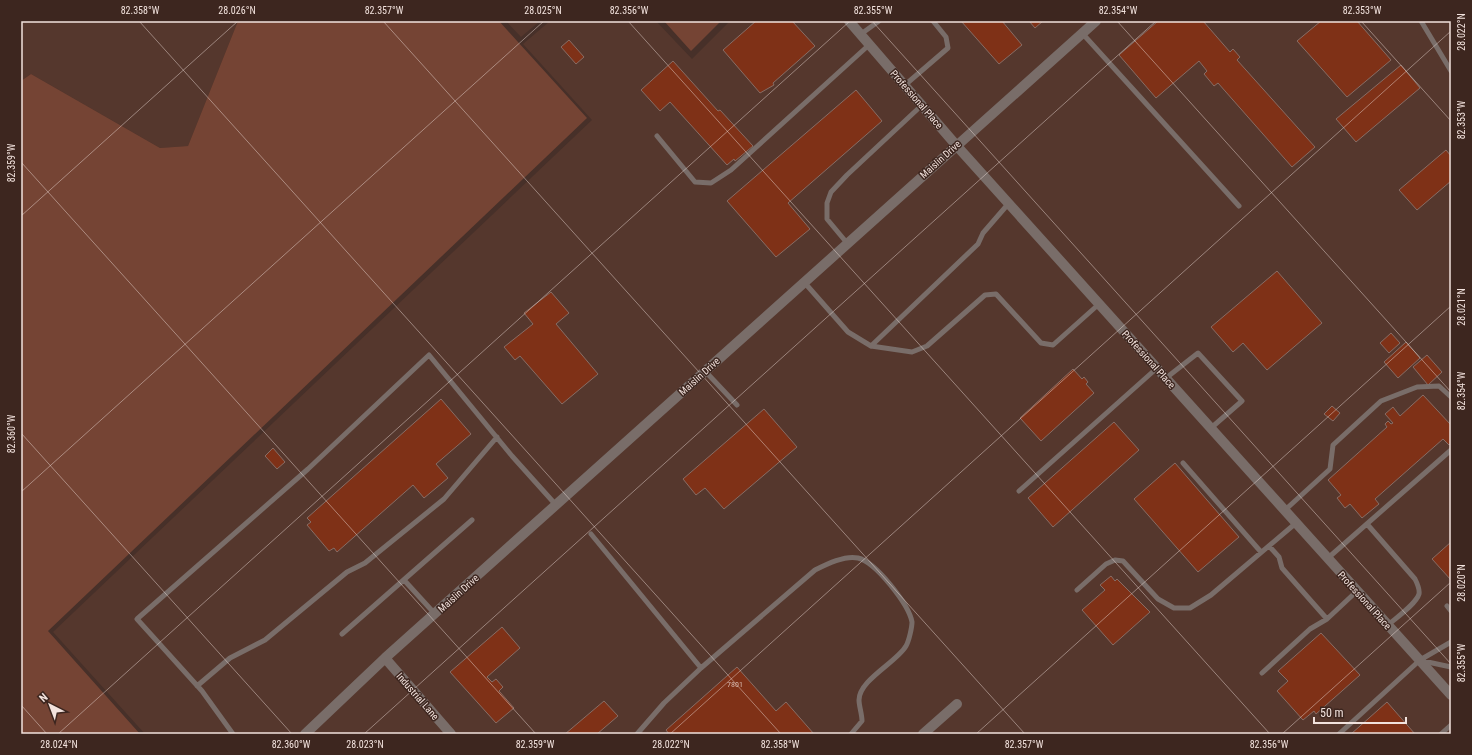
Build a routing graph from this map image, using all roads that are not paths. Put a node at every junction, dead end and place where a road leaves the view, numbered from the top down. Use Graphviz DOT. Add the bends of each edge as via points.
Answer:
graph roads {
  1 [pos="849,21"];
  2 [pos="880,21"];
  3 [pos="933,21"];
  4 [pos="1095,21"];
  5 [pos="1421,21"];
  6 [pos="1082,33"];
  7 [pos="861,34"];
  8 [pos="870,44"];
  9 [pos="1451,71"];
  10 [pos="905,85"];
  11 [pos="922,105"];
  12 [pos="657,136"];
  13 [pos="956,145"];
  14 [pos="1009,204"];
  15 [pos="1239,206"];
  16 [pos="847,243"];
  17 [pos="804,282"];
  18 [pos="1099,304"];
  19 [pos="871,346"];
  20 [pos="1157,368"];
  21 [pos="705,371"];
  22 [pos="1166,378"];
  23 [pos="1451,397"];
  24 [pos="737,405"];
  25 [pos="1211,428"];
  26 [pos="497,437"];
  27 [pos="1451,450"];
  28 [pos="1183,463"];
  29 [pos="1018,491"];
  30 [pos="556,505"];
  31 [pos="1285,510"];
  32 [pos="472,520"];
  33 [pos="1296,523"];
  34 [pos="1367,524"];
  35 [pos="591,534"];
  36 [pos="1269,546"];
  37 [pos="1261,552"];
  38 [pos="1328,558"];
  39 [pos="404,580"];
  40 [pos="1077,590"];
  41 [pos="1357,591"];
  42 [pos="1447,606"];
  43 [pos="1451,611"];
  44 [pos="434,614"];
  45 [pos="1327,619"];
  46 [pos="1388,625"];
  47 [pos="342,634"];
  48 [pos="1451,642"];
  49 [pos="385,658"];
  50 [pos="1420,660"];
  51 [pos="1451,667"];
  52 [pos="701,668"];
  53 [pos="1262,673"];
  54 [pos="197,686"];
  55 [pos="1451,695"];
  56 [pos="957,704"];
  57 [pos="1451,726"];
  58 [pos="233,734"];
  59 [pos="305,734"];
  60 [pos="451,734"];
  61 [pos="637,734"];
  62 [pos="851,734"];
  63 [pos="923,734"];
  64 [pos="1339,734"];
  65 [pos="1442,734"];
  1 -- 7 [label="street, Professional Place"];
  2 -- 7 [label="lane"];
  3 -- 10 [label="lane" via="946,37 948,48"];
  4 -- 6 [label="street, Maislin Drive"];
  5 -- 9 [label="lane"];
  6 -- 13 [label="street, Maislin Drive"];
  6 -- 15 [label="lane"];
  7 -- 8 [label="street, Professional Place"];
  8 -- 10 [label="street, Professional Place"];
  8 -- 12 [label="lane" via="731,170 712,183 695,182"];
  10 -- 11 [label="street, Professional Place"];
  11 -- 13 [label="street, Professional Place"];
  11 -- 16 [label="lane" via="831,192 827,203 827,219"];
  13 -- 14 [label="street, Professional Place"];
  13 -- 16 [label="street, Maislin Drive"];
  14 -- 18 [label="street, Professional Place"];
  14 -- 19 [label="lane" via="983,233 978,244"];
  16 -- 17 [label="street, Maislin Drive"];
  17 -- 19 [label="lane" via="848,332"];
  17 -- 21 [label="street, Maislin Drive"];
  18 -- 19 [label="lane" via="1053,345 1041,343 996,294 985,295 927,346 912,352"];
  18 -- 20 [label="street, Professional Place"];
  20 -- 22 [label="street, Professional Place"];
  20 -- 29 [label="lane"];
  21 -- 24 [label="lane"];
  21 -- 30 [label="street, Maislin Drive"];
  22 -- 25 [label="street, Professional Place"];
  22 -- 25 [label="lane" via="1198,352 1242,401"];
  23 -- 31 [label="lane" via="1439,386 1417,387 1381,401 1333,445 1330,469"];
  25 -- 31 [label="street, Professional Place"];
  26 -- 30 [label="lane"];
  26 -- 54 [label="lane" via="444,499 365,563 347,572 265,640 230,658"];
  26 -- 54 [label="lane" via="429,355 308,469 137,619"];
  27 -- 34 [label="lane"];
  28 -- 37 [label="lane"];
  30 -- 44 [label="street, Maislin Drive"];
  31 -- 33 [label="street, Professional Place"];
  32 -- 39 [label="lane"];
  33 -- 36 [label="lane"];
  33 -- 38 [label="street, Professional Place"];
  34 -- 38 [label="lane"];
  34 -- 46 [label="lane" via="1415,579 1420,592 1416,600"];
  35 -- 52 [label="lane"];
  36 -- 37 [label="lane"];
  36 -- 45 [label="lane" via="1279,557 1282,568"];
  37 -- 40 [label="lane" via="1211,595 1190,608 1174,608 1158,599 1123,561 1115,560 1106,564"];
  38 -- 41 [label="street, Professional Place"];
  39 -- 44 [label="lane"];
  39 -- 47 [label="lane"];
  41 -- 45 [label="lane"];
  41 -- 46 [label="street, Professional Place"];
  42 -- 43 [label="lane"];
  44 -- 49 [label="street, Maislin Drive"];
  45 -- 53 [label="lane" via="1310,629"];
  46 -- 50 [label="street, Professional Place"];
  48 -- 50 [label="lane"];
  49 -- 59 [label="street, Maislin Drive"];
  49 -- 60 [label="street, Industrial Lane"];
  50 -- 51 [label="lane"];
  50 -- 55 [label="street, Professional Place"];
  50 -- 64 [label="lane"];
  52 -- 61 [label="lane" via="664,703"];
  52 -- 62 [label="lane" via="815,570 835,560 858,558 875,569 889,584 904,604 912,623 906,646 862,689 859,699 862,721"];
  54 -- 58 [label="lane"];
  56 -- 63 [label="street"];
  57 -- 65 [label="lane"];
}
